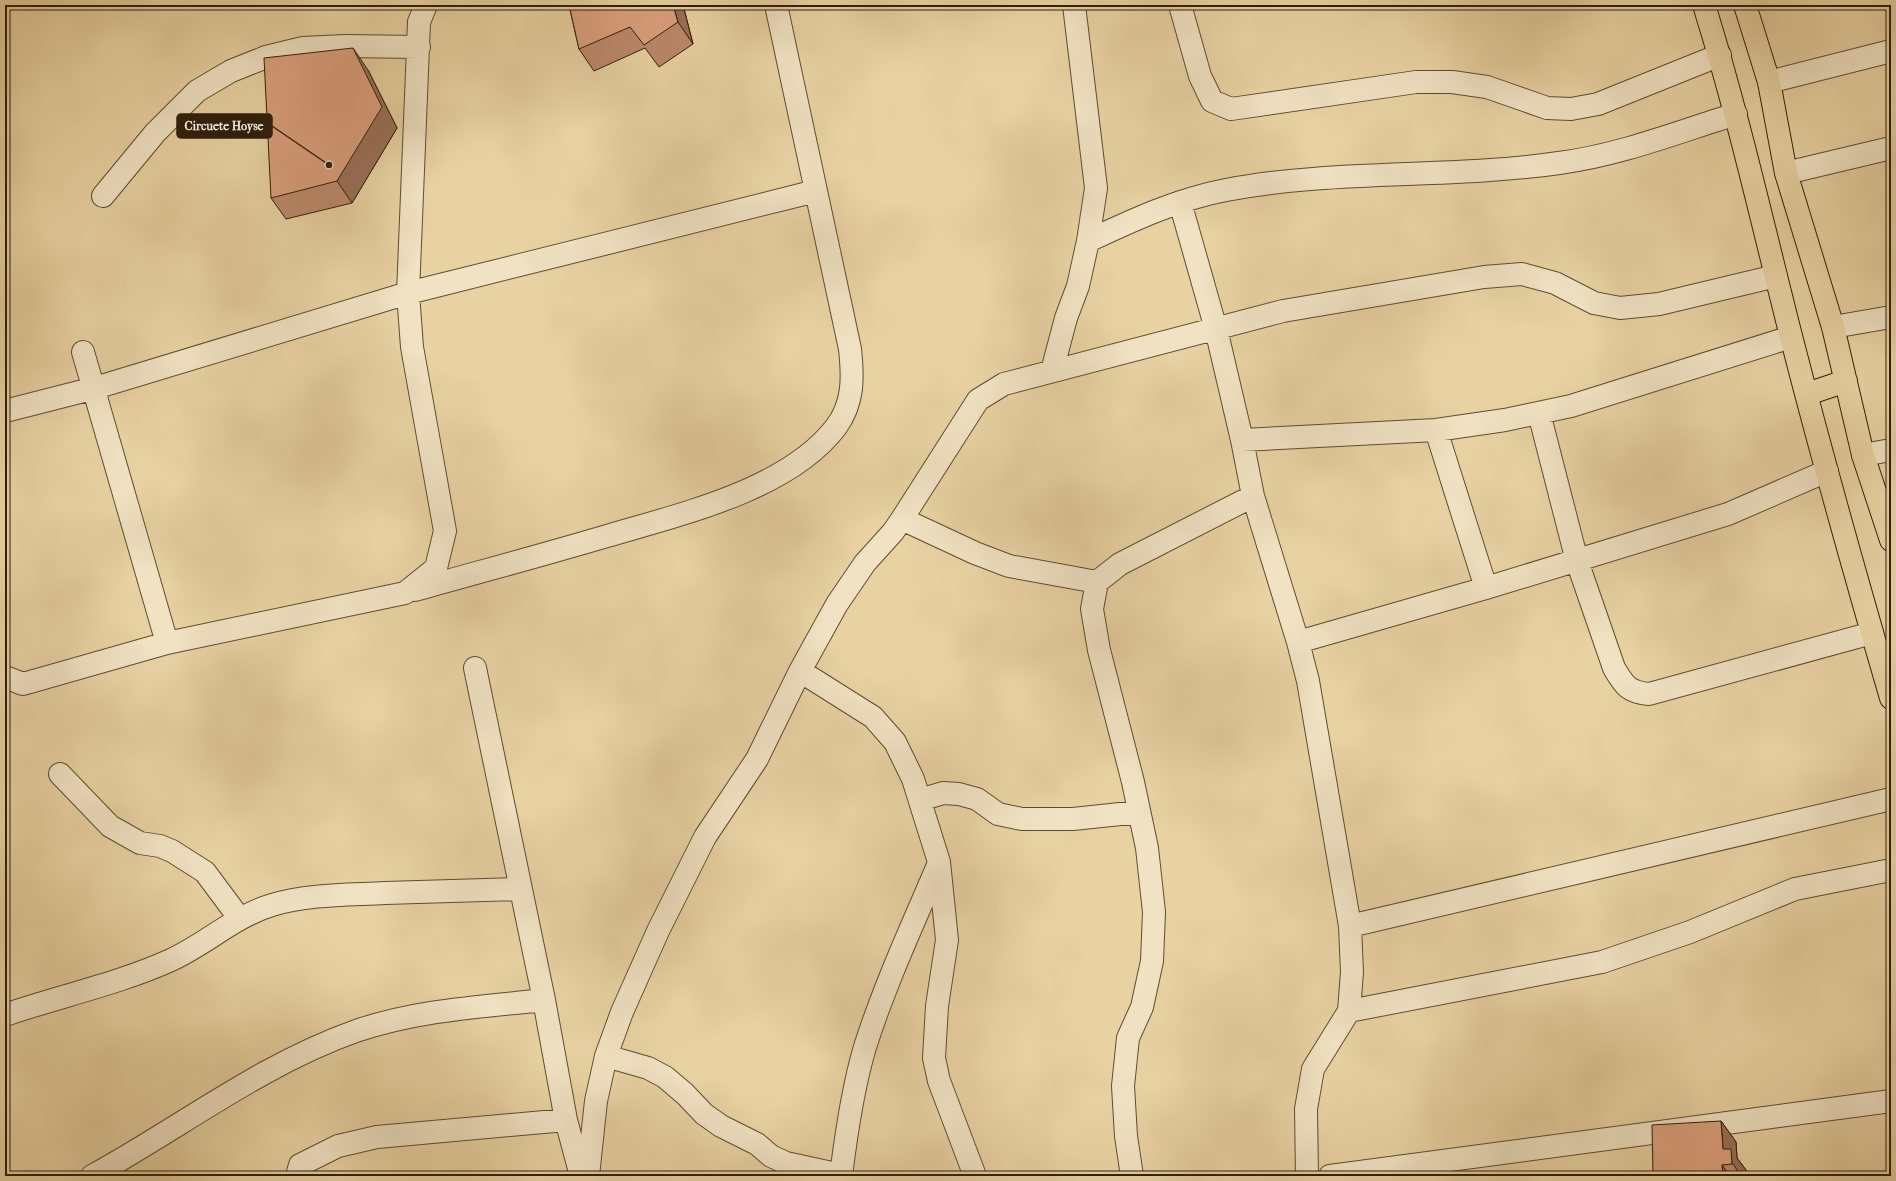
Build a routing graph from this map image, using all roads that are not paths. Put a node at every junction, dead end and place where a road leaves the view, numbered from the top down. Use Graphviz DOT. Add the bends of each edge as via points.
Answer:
graph roads {
  1 [pos="776,5"];
  2 [pos="1074,5"];
  3 [pos="1180,5"];
  4 [pos="1704,5"];
  5 [pos="1745,5"];
  6 [pos="420,11"];
  7 [pos="418,47"];
  8 [pos="1891,51"];
  9 [pos="1720,55"];
  10 [pos="1769,82"];
  11 [pos="1736,114"];
  12 [pos="1891,148"];
  13 [pos="1786,173"];
  14 [pos="816,192"];
  15 [pos="103,196"];
  16 [pos="1180,202"];
  17 [pos="1088,241"];
  18 [pos="1776,276"];
  19 [pos="408,293"];
  20 [pos="1891,317"];
  21 [pos="1833,327"];
  22 [pos="1216,329"];
  23 [pos="1791,337"];
  24 [pos="83,352"];
  25 [pos="1052,371"];
  26 [pos="1846,381"];
  27 [pos="95,388"];
  28 [pos="1806,394"];
  29 [pos="5,411"];
  30 [pos="1539,413"];
  31 [pos="1436,430"];
  32 [pos="1242,440"];
  33 [pos="1891,450"];
  34 [pos="1863,455"];
  35 [pos="1827,471"];
  36 [pos="1253,496"];
  37 [pos="902,519"];
  38 [pos="1891,540"];
  39 [pos="1577,561"];
  40 [pos="1097,582"];
  41 [pos="1486,588"];
  42 [pos="405,593"];
  43 [pos="1872,633"];
  44 [pos="1298,642"];
  45 [pos="167,643"];
  46 [pos="475,668"];
  47 [pos="800,671"];
  48 [pos="5,677"];
  49 [pos="1891,698"];
  50 [pos="60,774"];
  51 [pos="1891,799"];
  52 [pos="920,800"];
  53 [pos="1139,812"];
  54 [pos="940,862"];
  55 [pos="1891,870"];
  56 [pos="521,889"];
  57 [pos="240,919"];
  58 [pos="1350,926"];
  59 [pos="544,1000"];
  60 [pos="1349,1011"];
  61 [pos="5,1016"];
  62 [pos="606,1056"];
  63 [pos="1891,1101"];
  64 [pos="566,1120"];
  65 [pos="92,1176"];
  66 [pos="297,1176"];
  67 [pos="580,1176"];
  68 [pos="588,1176"];
  69 [pos="841,1176"];
  70 [pos="975,1176"];
  71 [pos="1132,1176"];
  72 [pos="1307,1176"];
  73 [pos="1330,1176"];
  1 -- 14 [label="street"];
  2 -- 17 [label="street" via="1096,188"];
  3 -- 9 [label="street" via="1200,76 1212,100 1231,109 1416,82 1452,82 1487,87 1547,108 1571,109 1598,104"];
  4 -- 9 [label="main road"];
  5 -- 10 [label="main road"];
  6 -- 7 [label="street"];
  7 -- 15 [label="street" via="303,48 266,57 231,71 197,92 155,133"];
  7 -- 19 [label="street"];
  8 -- 10 [label="street"];
  9 -- 11 [label="main road"];
  10 -- 13 [label="main road"];
  11 -- 16 [label="street" via="1604,155 1560,163 1494,170 1421,172 1273,183 1225,190"];
  11 -- 18 [label="main road"];
  12 -- 13 [label="street"];
  13 -- 21 [label="main road"];
  14 -- 19 [label="street"];
  14 -- 42 [label="street" via="850,349 853,378 850,402 840,420 813,452 782,473 699,508"];
  16 -- 17 [label="street" via="1141,216"];
  16 -- 22 [label="street"];
  17 -- 25 [label="street" via="1078,286 1066,318"];
  18 -- 22 [label="street" via="1659,304 1620,308 1594,303 1555,283 1522,274 1298,308"];
  18 -- 23 [label="main road"];
  19 -- 27 [label="street"];
  19 -- 42 [label="street" via="412,347 445,531 436,568"];
  20 -- 21 [label="street"];
  21 -- 26 [label="main road"];
  22 -- 25 [label="street"];
  22 -- 32 [label="street"];
  23 -- 28 [label="main road"];
  23 -- 30 [label="street" via="1571,406"];
  24 -- 27 [label="street"];
  25 -- 37 [label="street" via="1004,384 978,400"];
  26 -- 28 [label="main road"];
  26 -- 34 [label="main road"];
  27 -- 29 [label="street"];
  27 -- 45 [label="street"];
  28 -- 35 [label="main road"];
  30 -- 31 [label="street"];
  30 -- 39 [label="street"];
  31 -- 32 [label="street"];
  31 -- 41 [label="street"];
  32 -- 36 [label="street"];
  33 -- 34 [label="street"];
  34 -- 38 [label="main road"];
  35 -- 39 [label="street" via="1728,514"];
  35 -- 43 [label="main road"];
  36 -- 40 [label="street" via="1120,564"];
  36 -- 44 [label="street"];
  37 -- 40 [label="street" via="1009,566"];
  37 -- 47 [label="street" via="865,563 841,598"];
  39 -- 41 [label="street"];
  39 -- 43 [label="street" via="1614,668 1622,682 1634,692 1649,694"];
  40 -- 53 [label="street" via="1092,609 1099,650"];
  41 -- 44 [label="street"];
  42 -- 45 [label="street"];
  43 -- 49 [label="main road"];
  44 -- 58 [label="street" via="1318,734"];
  45 -- 48 [label="street" via="23,684"];
  46 -- 56 [label="street"];
  47 -- 52 [label="street" via="873,717 894,742 913,779"];
  47 -- 62 [label="street" via="757,759 705,837 658,931 625,1005"];
  50 -- 57 [label="street" via="110,826 140,843 172,851 205,872"];
  51 -- 58 [label="street"];
  52 -- 53 [label="street" via="943,793 960,794 976,799 998,814 1022,819 1073,819"];
  52 -- 54 [label="street"];
  53 -- 71 [label="street" via="1147,848 1154,912 1152,961 1142,1007 1128,1038 1123,1086"];
  54 -- 69 [label="street" via="890,976 865,1048 853,1101"];
  54 -- 70 [label="street" via="947,940 937,1006 934,1058 939,1081"];
  55 -- 60 [label="street" via="1796,889 1690,932 1602,962"];
  56 -- 57 [label="street" via="342,895 300,899 271,905"];
  56 -- 59 [label="street"];
  57 -- 61 [label="street" via="173,959 140,973"];
  58 -- 60 [label="street" via="1352,972"];
  59 -- 64 [label="street"];
  59 -- 65 [label="street" via="419,1014 357,1030 305,1051 250,1080"];
  60 -- 72 [label="street" via="1313,1069 1306,1108"];
  62 -- 68 [label="street" via="596,1101"];
  62 -- 69 [label="street" via="648,1068 665,1077 704,1114 772,1156 786,1163"];
  63 -- 73 [label="street"];
  64 -- 66 [label="street" via="377,1137 338,1146 300,1165"];
  64 -- 67 [label="street"];
}
